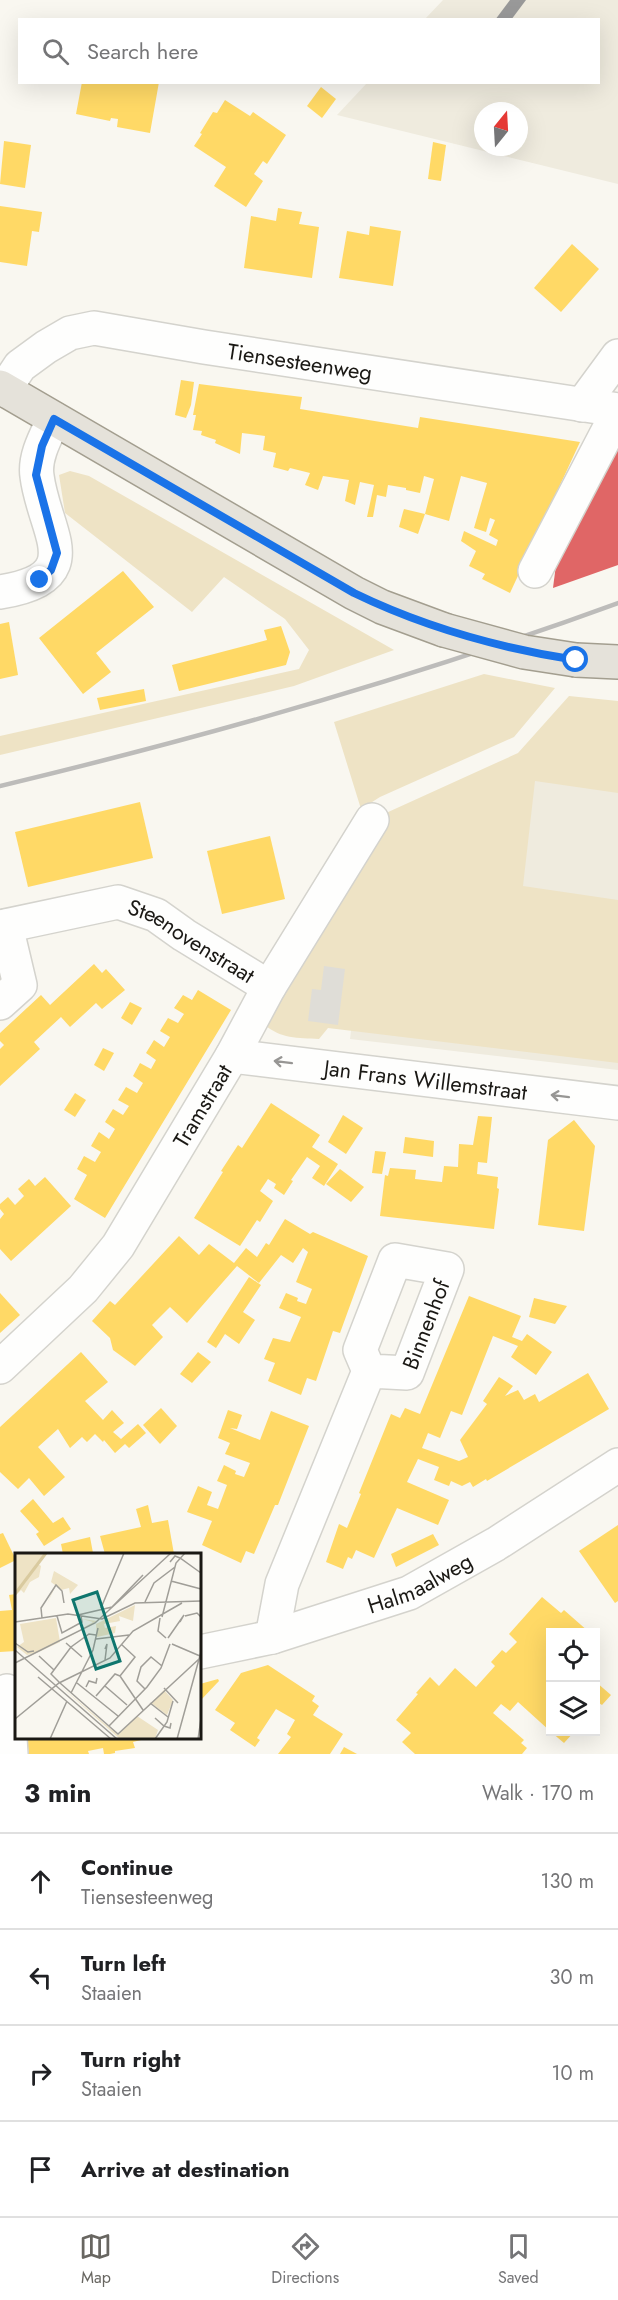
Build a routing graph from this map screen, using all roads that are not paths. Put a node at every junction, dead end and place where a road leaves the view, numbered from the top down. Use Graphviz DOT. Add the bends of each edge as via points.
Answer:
graph roads {
  1 [pos="618,356"];
  2 [pos="2,388"];
  3 [pos="582,405"];
  4 [pos="618,411"];
  5 [pos="54,419"];
  6 [pos="535,571"];
  7 [pos="0,592"];
  8 [pos="618,662"];
  9 [pos="372,820"];
  10 [pos="3,926"];
  11 [pos="269,987"];
  12 [pos="0,1003"];
  13 [pos="232,1056"];
  14 [pos="618,1103"];
  15 [pos="0,1367"];
  16 [pos="369,1371"];
  17 [pos="618,1464"];
  18 [pos="272,1636"];
  19 [pos="201,1652"];
  20 [pos="8,1691"];
  21 [pos="11,1754"];
  1 -- 3 [label="street"];
  2 -- 3 [label="street, Tiensesteenweg" via="20,366 46,347 70,333 94,328"];
  2 -- 5 [label="main road, Tiensesteenweg"];
  3 -- 4 [label="street, Tiensesteenweg"];
  4 -- 6 [label="street, Tiensesteenweg"];
  5 -- 7 [label="street" via="42,446 36,475 57,553 51,570 40,580"];
  5 -- 8 [label="main road, Tiensesteenweg, bridge" via="354,593 414,619 524,652"];
  9 -- 11 [label="street, Tramstraat"];
  10 -- 11 [label="street, Steenovenstraat" via="118,902 156,915"];
  10 -- 12 [label="street, Steenovenstraat" via="20,985"];
  11 -- 13 [label="street, Tramstraat"];
  14 -- 13 [label="street, Jan Frans Willemstraat, one-way"];
  13 -- 15 [label="street, Tramstraat" via="118,1246 82,1289"];
  16 -- 18 [label="street, Binnenhof" via="282,1584"];
  17 -- 18 [label="street, Halmaalweg" via="496,1544 409,1593"];
  18 -- 19 [label="street, Halmaalweg"];
  20 -- 21 [label="street"];
}
